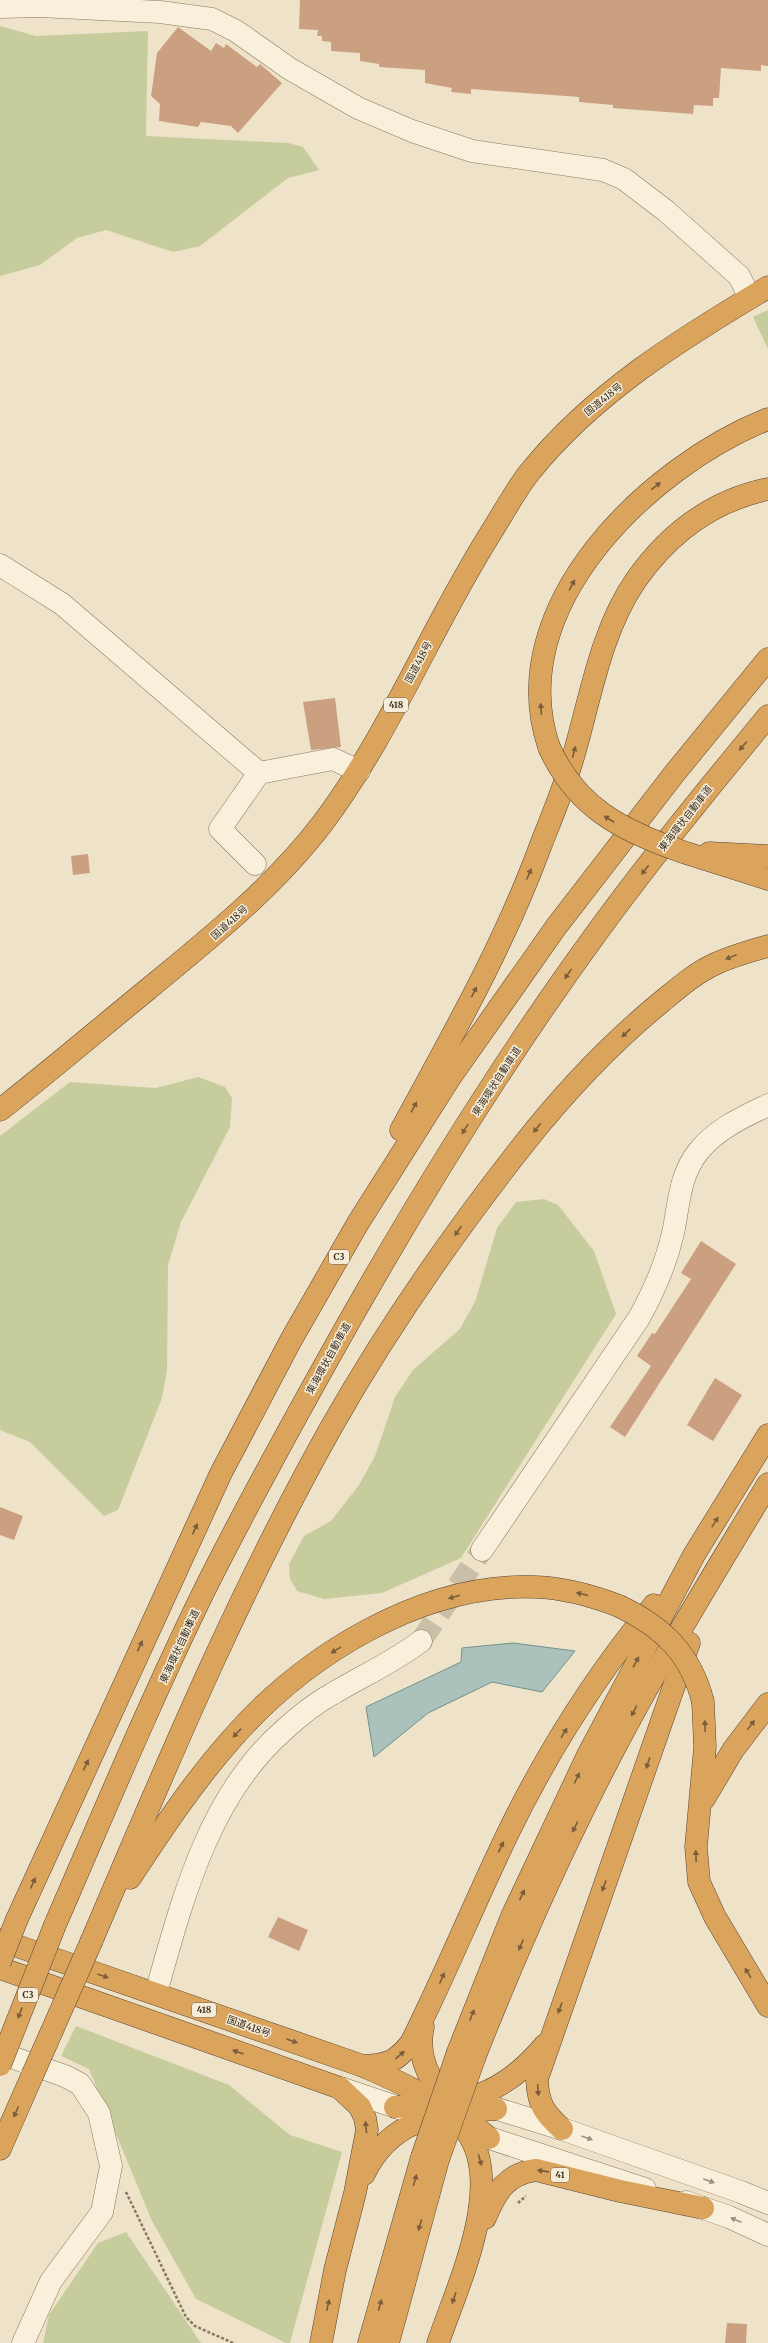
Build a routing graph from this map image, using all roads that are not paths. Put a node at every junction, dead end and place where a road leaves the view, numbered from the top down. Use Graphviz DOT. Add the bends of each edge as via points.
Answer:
graph roads {
  1 [pos="0,7"];
  2 [pos="759,293"];
  3 [pos="768,419"];
  4 [pos="768,489"];
  5 [pos="0,565"];
  6 [pos="768,659"];
  7 [pos="768,716"];
  8 [pos="359,771"];
  9 [pos="259,773"];
  10 [pos="683,852"];
  11 [pos="768,856"];
  12 [pos="255,864"];
  13 [pos="768,879"];
  14 [pos="768,946"];
  15 [pos="768,1104"];
  16 [pos="0,1110"];
  17 [pos="291,1340"];
  18 [pos="768,1435"];
  19 [pos="768,1484"];
  20 [pos="482,1550"];
  21 [pos="694,1555"];
  22 [pos="717,1568"];
  23 [pos="421,1641"];
  24 [pos="768,1704"];
  25 [pos="697,1819"];
  26 [pos="0,1940"];
  27 [pos="92,1940"];
  28 [pos="0,1962"];
  29 [pos="0,1968"];
  30 [pos="156,1994"];
  31 [pos="768,2006"];
  32 [pos="426,2014"];
  33 [pos="550,2039"];
  34 [pos="0,2053"];
  35 [pos="467,2054"];
  36 [pos="0,2065"];
  37 [pos="364,2066"];
  38 [pos="406,2085"];
  39 [pos="340,2088"];
  40 [pos="395,2107"];
  41 [pos="448,2109"];
  42 [pos="496,2109"];
  43 [pos="562,2129"];
  44 [pos="0,2148"];
  45 [pos="430,2159"];
  46 [pos="355,2193"];
  47 [pos="768,2203"];
  48 [pos="704,2208"];
  49 [pos="768,2235"];
  50 [pos="466,2261"];
  51 [pos="23,2343"];
  52 [pos="321,2343"];
  53 [pos="370,2343"];
  54 [pos="388,2343"];
  55 [pos="438,2343"];
  1 -- 2 [label="street" via="48,6 160,12 212,19 236,31 290,69 358,108 412,131 472,150 603,170 624,179 666,211"];
  2 -- 8 [label="highway, 国道418号 / 418" via="671,347 600,400 564,432 527,476 464,575"];
  10 -- 3 [label="highway, one-way, bridge" via="618,825 593,807 562,772 549,747 541,718 543,663 562,604 599,544 650,491 709,448"];
  17 -- 4 [label="highway, one-way" via="503,933 539,850 572,762 606,644 618,612 635,581 676,533 695,518 737,498"];
  5 -- 9 [label="street" via="62,604"];
  6 -- 17 [label="highway, C3" via="674,774 556,927 449,1079 358,1223"];
  7 -- 36 [label="highway, 東海環状自動車道 / C3, one-way, bridge" via="592,938 498,1076 358,1304 278,1448 205,1589 129,1753 55,1925"];
  8 -- 9 [label="street" via="333,759"];
  8 -- 16 [label="highway, 国道418号 / 418" via="321,826 273,880 222,929"];
  9 -- 12 [label="street" via="220,829"];
  10 -- 11 [label="highway"];
  10 -- 13 [label="highway"];
  14 -- 27 [label="highway, one-way" via="744,952 713,965 683,985 612,1046 545,1118 468,1216 430,1270 332,1425 245,1594"];
  15 -- 20 [label="street" via="728,1125 698,1152 686,1171 667,1254 653,1293 639,1318"];
  28 -- 17 [label="highway, C3, one-way, bridge" via="17,1919 221,1473"];
  21 -- 18 [label="highway, one-way"];
  19 -- 22 [label="highway"];
  32 -- 21 [label="highway, one-way" via="509,1830 537,1779 592,1686 626,1639"];
  35 -- 21 [label="highway, one-way" via="512,1916 550,1833 633,1668"];
  22 -- 33 [label="highway, one-way"];
  22 -- 35 [label="highway, one-way" via="635,1710 596,1785"];
  23 -- 30 [label="street" via="403,1655 330,1695 283,1730 248,1770 218,1814 184,1893"];
  25 -- 24 [label="highway, one-way" via="705,1796 717,1774"];
  25 -- 27 [label="highway, one-way, bridge" via="705,1747 703,1702 691,1668 680,1650 650,1623 620,1606 581,1594 536,1587 473,1592 434,1602 377,1625 317,1662 255,1715 204,1772 162,1829"];
  31 -- 25 [label="highway, one-way" via="705,1899 697,1866"];
  26 -- 30 [label="highway, 国道418号 / 418, one-way"];
  27 -- 44 [label="highway, one-way, bridge"];
  39 -- 29 [label="highway, one-way"];
  30 -- 37 [label="highway, 国道418号 / 418, one-way"];
  37 -- 32 [label="highway, one-way" via="383,2065 404,2053"];
  32 -- 41 [label="highway" via="420,2039 421,2057"];
  33 -- 41 [label="highway" via="533,2059 500,2087"];
  33 -- 43 [label="highway, one-way" via="537,2079 538,2095 542,2107"];
  34 -- 51 [label="street" via="65,2076 80,2084 99,2113 111,2166 102,2212 51,2281"];
  35 -- 45 [label="highway, bridge"];
  37 -- 38 [label="highway, 国道418号 / 418"];
  37 -- 41 [label="street"];
  38 -- 41 [label="highway, 41"];
  39 -- 40 [label="street"];
  46 -- 39 [label="highway, one-way" via="367,2130 360,2107"];
  40 -- 41 [label="highway"];
  41 -- 42 [label="highway"];
  41 -- 46 [label="highway" via="406,2125 383,2146 365,2172"];
  41 -- 48 [label="street" via="489,2138"];
  41 -- 50 [label="highway, 41, one-way" via="473,2141 480,2159 482,2204"];
  42 -- 43 [label="street"];
  43 -- 47 [label="street, one-way"];
  53 -- 45 [label="highway, one-way"];
  45 -- 54 [label="highway, one-way"];
  52 -- 46 [label="highway, one-way" via="335,2270"];
  49 -- 48 [label="street, one-way" via="752,2226"];
  48 -- 50 [label="highway, 41, one-way" via="620,2191 549,2172 522,2172 512,2177 492,2201"];
  50 -- 55 [label="highway, 41, one-way"];
}
